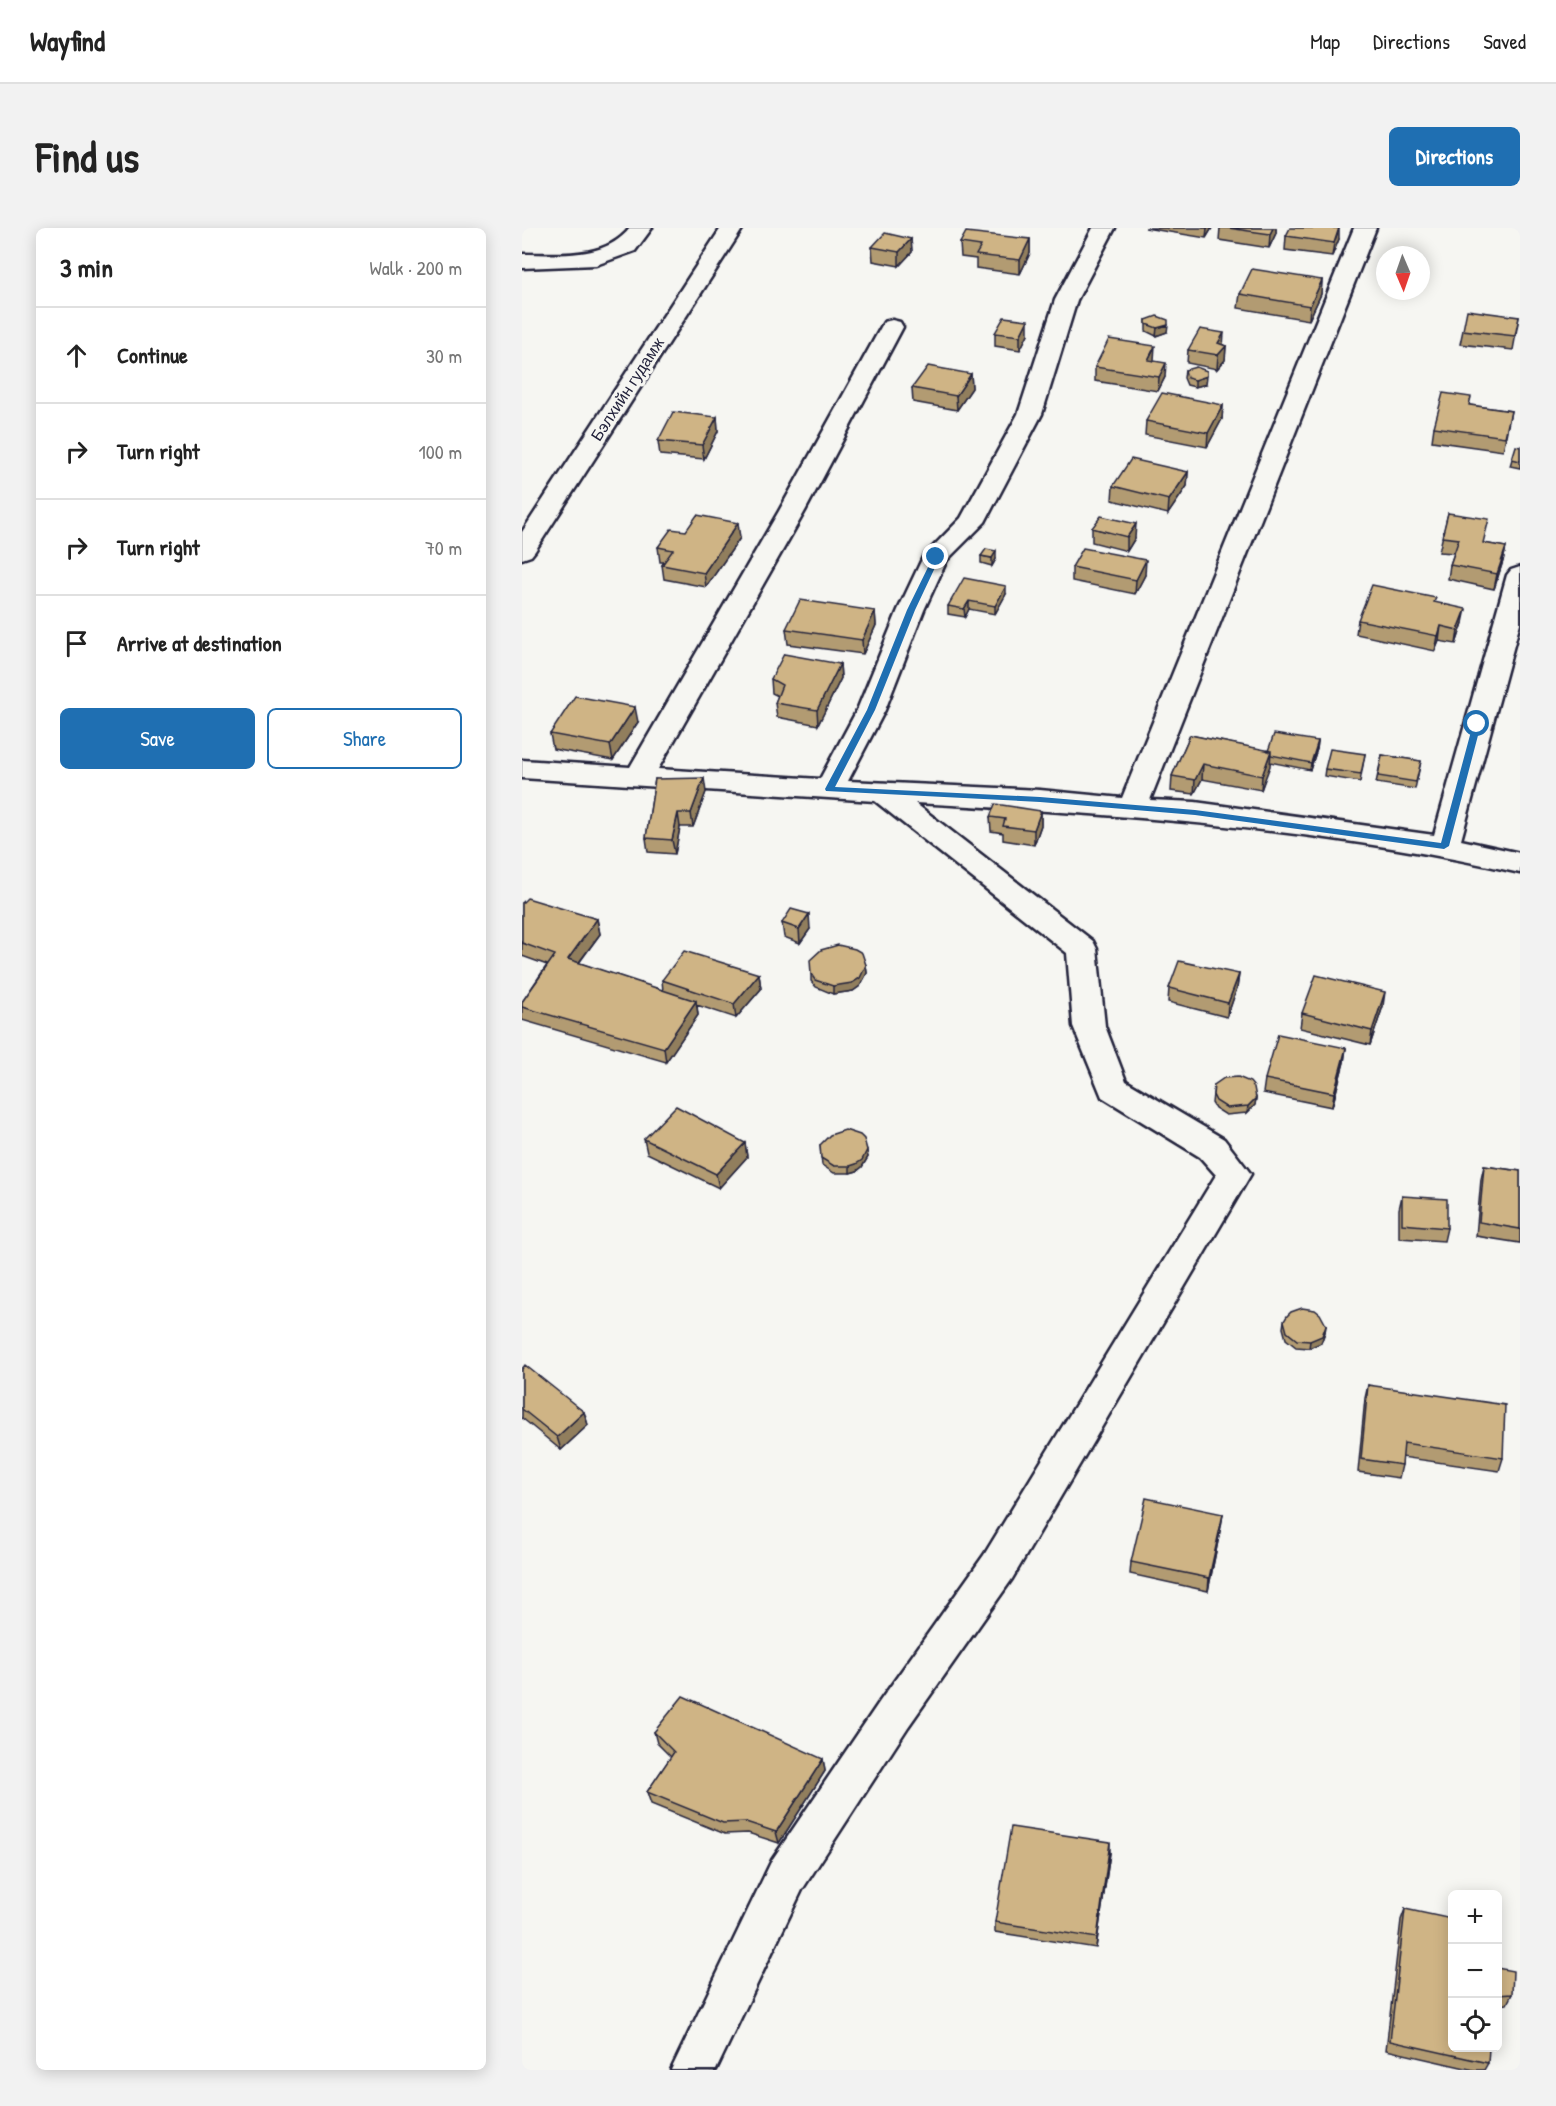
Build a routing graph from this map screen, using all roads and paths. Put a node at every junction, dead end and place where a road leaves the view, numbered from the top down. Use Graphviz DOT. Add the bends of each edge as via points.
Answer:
graph roads {
  1 [pos="641,228"];
  2 [pos="732,228"];
  3 [pos="1104,228"];
  4 [pos="1365,228"];
  5 [pos="522,261"];
  6 [pos="892,327"];
  7 [pos="522,551"];
  8 [pos="1520,575"];
  9 [pos="522,769"];
  10 [pos="638,778"];
  11 [pos="829,789"];
  12 [pos="881,791"];
  13 [pos="1132,808"];
  14 [pos="1444,846"];
  15 [pos="1520,863"];
  16 [pos="693,2070"];
  1 -- 5 [label="street" via="627,246 588,260"];
  2 -- 7 [label="street, Бэлхийн гудамж"];
  3 -- 11 [label="street" via="1066,300 1030,414 972,522 936,557 871,710"];
  4 -- 13 [label="street"];
  6 -- 10 [label="street" via="792,511"];
  8 -- 14 [label="street"];
  9 -- 10 [label="street"];
  10 -- 11 [label="street"];
  11 -- 12 [label="street"];
  12 -- 13 [label="street"];
  12 -- 16 [label="street" via="1082,949 1089,1026 1113,1088 1212,1148 1234,1174 998,1567 787,1875"];
  13 -- 14 [label="street" via="1195,812"];
  14 -- 15 [label="street"];
}
